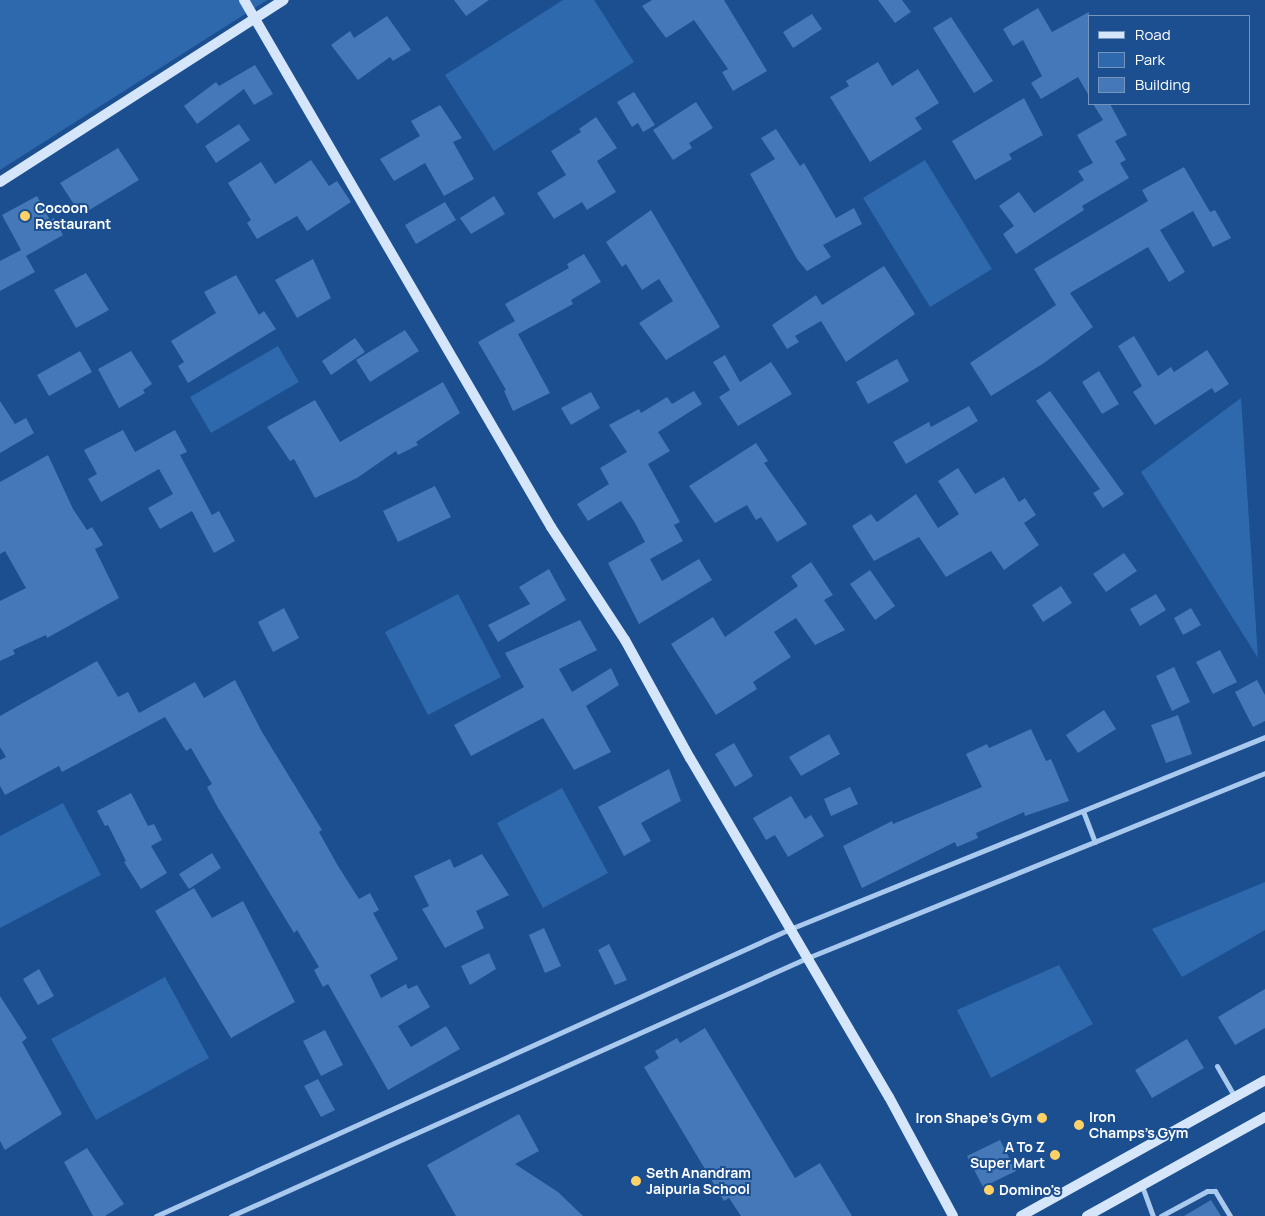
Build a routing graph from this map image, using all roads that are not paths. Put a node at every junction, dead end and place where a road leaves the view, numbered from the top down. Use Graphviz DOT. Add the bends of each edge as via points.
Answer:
graph roads {
  1 [pos="244,0"];
  2 [pos="284,0"];
  3 [pos="254,17"];
  4 [pos="0,182"];
  5 [pos="1265,737"];
  6 [pos="1265,773"];
  7 [pos="1083,811"];
  8 [pos="1094,842"];
  9 [pos="790,929"];
  10 [pos="807,958"];
  11 [pos="1217,1066"];
  12 [pos="1265,1080"];
  13 [pos="1235,1097"];
  14 [pos="1265,1117"];
  15 [pos="1142,1186"];
  16 [pos="156,1216"];
  17 [pos="232,1216"];
  18 [pos="953,1216"];
  19 [pos="1021,1216"];
  20 [pos="1087,1216"];
  21 [pos="1153,1216"];
  22 [pos="1161,1216"];
  23 [pos="1230,1216"];
  1 -- 3 [label="street"];
  2 -- 3 [label="street"];
  3 -- 4 [label="street"];
  3 -- 9 [label="street" via="551,527 625,640"];
  5 -- 7 [label="street"];
  6 -- 8 [label="street"];
  7 -- 8 [label="street"];
  7 -- 9 [label="street"];
  8 -- 10 [label="street"];
  9 -- 10 [label="street"];
  9 -- 16 [label="street"];
  10 -- 17 [label="street"];
  10 -- 18 [label="street" via="889,1097"];
  11 -- 13 [label="street"];
  12 -- 13 [label="street"];
  13 -- 19 [label="street"];
  14 -- 15 [label="street"];
  15 -- 20 [label="street"];
  15 -- 21 [label="street"];
  22 -- 23 [label="street" via="1208,1191 1214,1191"];
}
